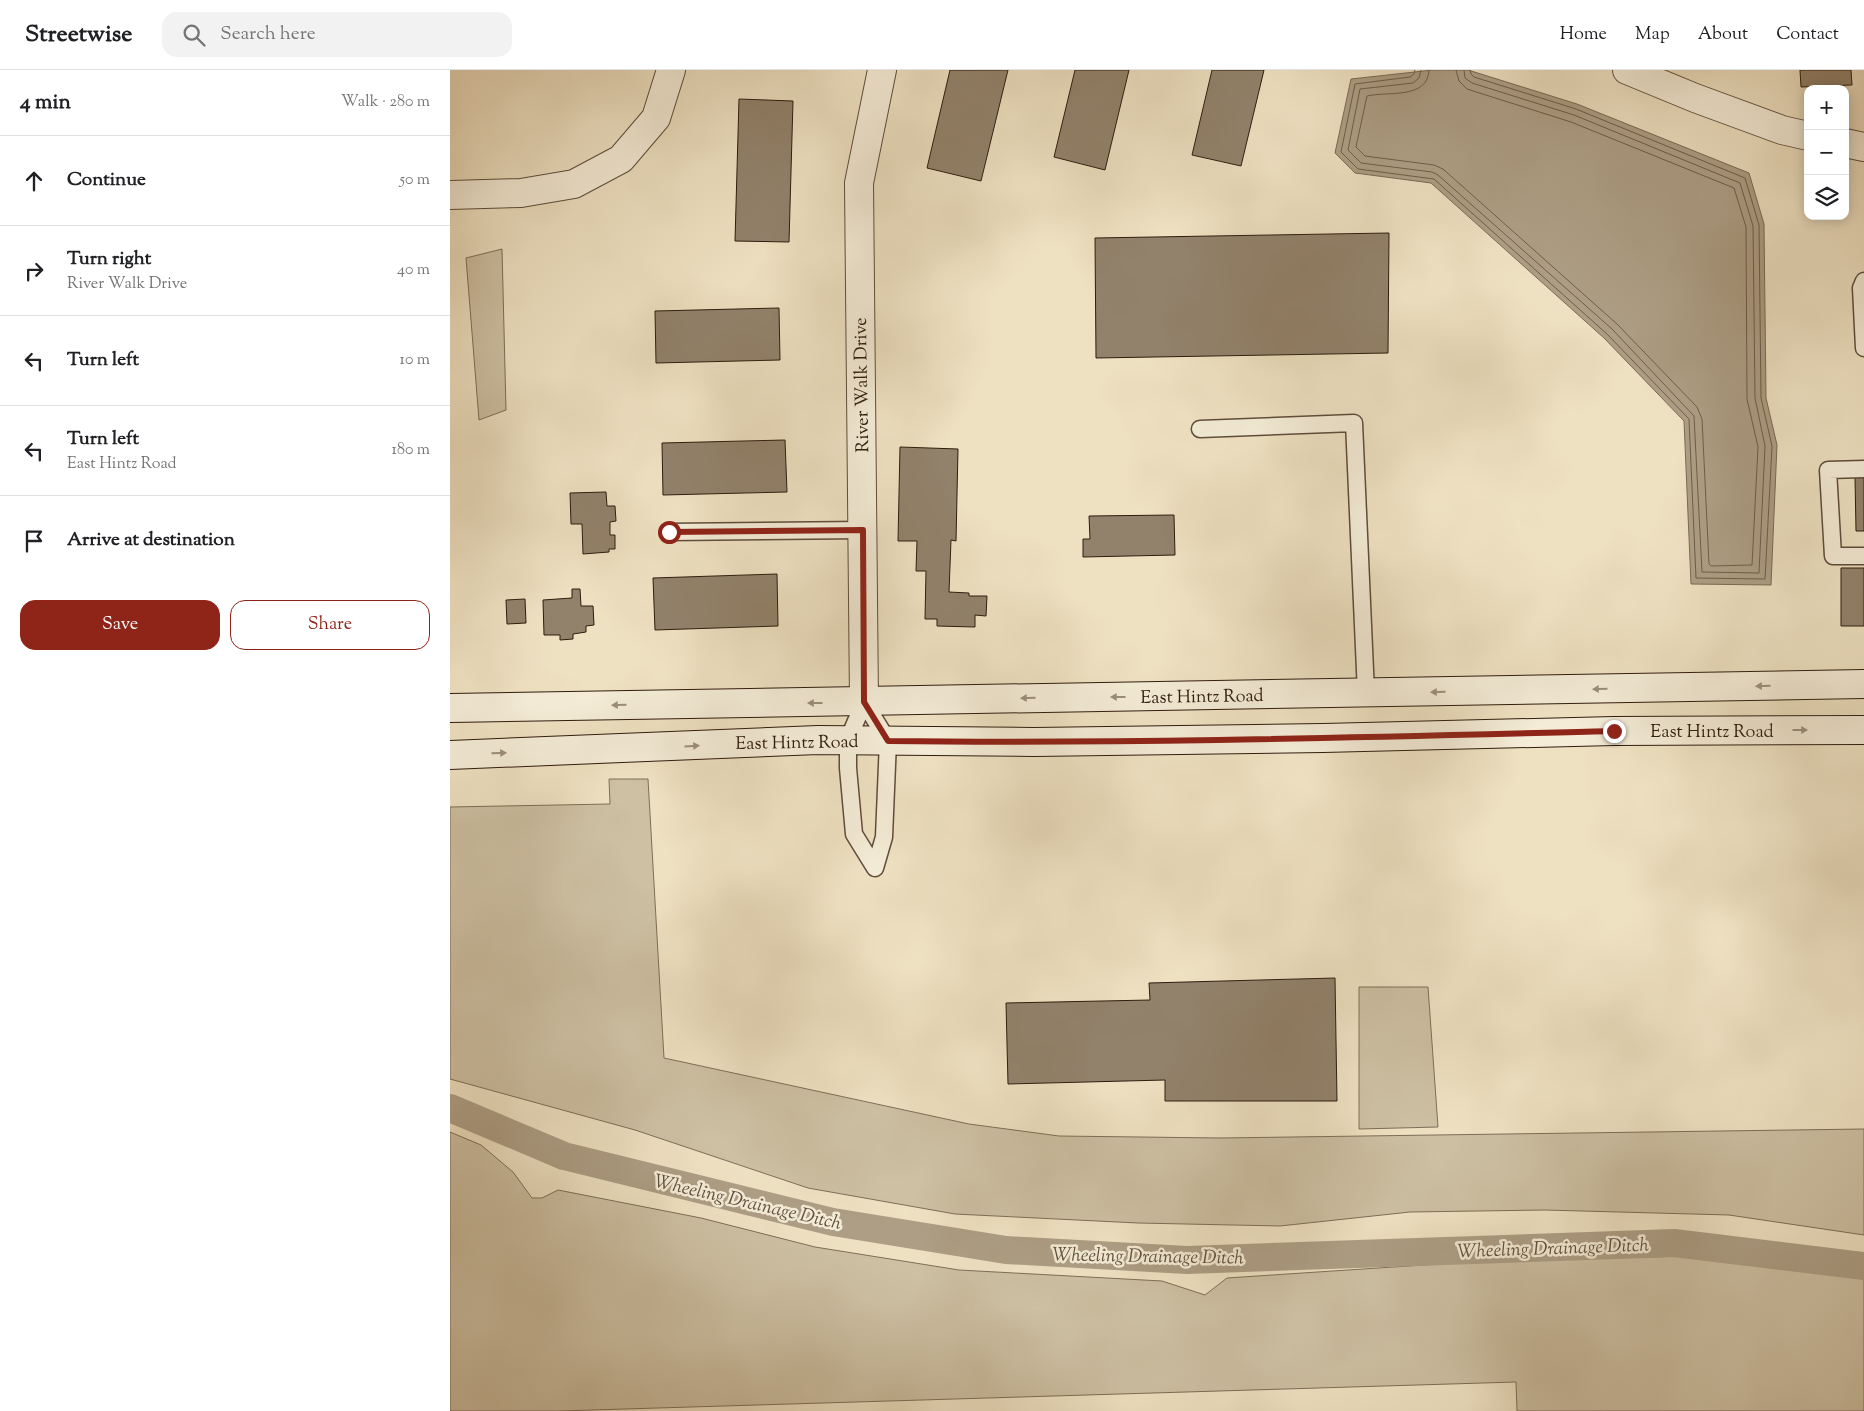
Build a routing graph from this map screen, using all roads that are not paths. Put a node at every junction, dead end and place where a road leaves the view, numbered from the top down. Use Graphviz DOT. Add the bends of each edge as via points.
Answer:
graph roads {
  1 [pos="671,70"];
  2 [pos="882,70"];
  3 [pos="1627,70"];
  4 [pos="1804,135"];
  5 [pos="1849,145"];
  6 [pos="1864,147"];
  7 [pos="450,195"];
  8 [pos="1864,281"];
  9 [pos="1864,338"];
  10 [pos="1200,430"];
  11 [pos="1864,469"];
  12 [pos="863,530"];
  13 [pos="669,532"];
  14 [pos="1864,556"];
  15 [pos="1864,684"];
  16 [pos="1366,693"];
  17 [pos="864,702"];
  18 [pos="450,708"];
  19 [pos="1864,730"];
  20 [pos="848,740"];
  21 [pos="888,741"];
  22 [pos="450,755"];
  1 -- 7 [label="main road" via="656,118 621,159 574,184 521,193"];
  2 -- 12 [label="main road, River Walk Drive" via="859,183"];
  3 -- 4 [label="main road" via="1782,130"];
  5 -- 6 [label="main road"];
  8 -- 9 [label="lane" via="1861,288"];
  10 -- 16 [label="lane" via="1354,423"];
  11 -- 14 [label="lane" via="1828,470 1833,556"];
  12 -- 13 [label="lane"];
  12 -- 17 [label="main road, River Walk Drive"];
  15 -- 16 [label="main road, East Hintz Road, one-way"];
  16 -- 17 [label="main road, East Hintz Road, one-way"];
  17 -- 18 [label="main road, East Hintz Road, one-way"];
  17 -- 20 [label="lane"];
  17 -- 21 [label="lane"];
  21 -- 19 [label="main road, East Hintz Road, one-way" via="1034,742 1614,731"];
  20 -- 21 [label="main road, East Hintz Road"];
  20 -- 21 [label="lane" via="854,834 875,868 884,838"];
  22 -- 20 [label="main road, East Hintz Road, one-way"];
}
